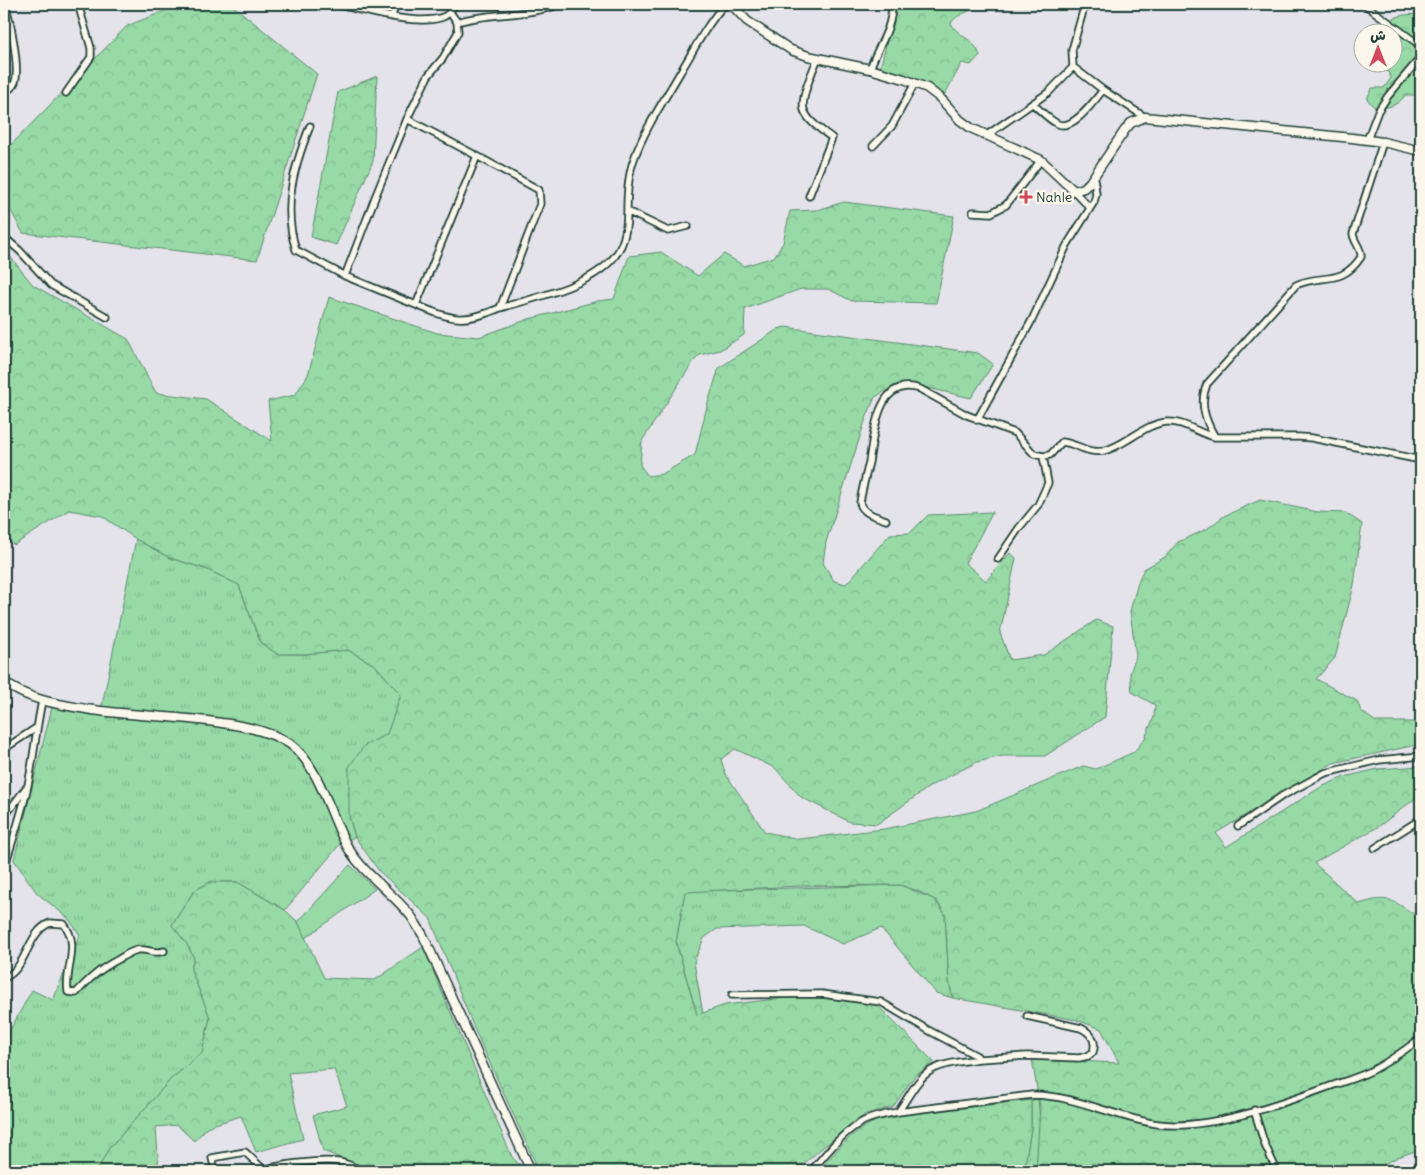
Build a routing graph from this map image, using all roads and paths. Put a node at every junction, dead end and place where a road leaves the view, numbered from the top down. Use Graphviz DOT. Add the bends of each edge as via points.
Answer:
graph roads {
  1 [pos="5,4"];
  2 [pos="78,4"];
  3 [pos="336,4"];
  4 [pos="395,4"];
  5 [pos="454,4"];
  6 [pos="560,4"];
  7 [pos="725,4"];
  8 [pos="731,4"];
  9 [pos="892,4"];
  10 [pos="1085,4"];
  11 [pos="1364,4"];
  12 [pos="450,12"];
  13 [pos="392,17"];
  14 [pos="457,22"];
  15 [pos="1421,46"];
  16 [pos="818,58"];
  17 [pos="1421,58"];
  18 [pos="1073,67"];
  19 [pos="870,69"];
  20 [pos="915,83"];
  21 [pos="1103,90"];
  22 [pos="4,92"];
  23 [pos="66,93"];
  24 [pos="1033,104"];
  25 [pos="1146,117"];
  26 [pos="407,119"];
  27 [pos="310,126"];
  28 [pos="987,135"];
  29 [pos="1367,140"];
  30 [pos="1382,142"];
  31 [pos="873,146"];
  32 [pos="1421,151"];
  33 [pos="477,156"];
  34 [pos="1041,160"];
  35 [pos="1094,177"];
  36 [pos="1074,191"];
  37 [pos="809,196"];
  38 [pos="1090,208"];
  39 [pos="627,211"];
  40 [pos="973,212"];
  41 [pos="688,226"];
  42 [pos="4,237"];
  43 [pos="345,276"];
  44 [pos="416,305"];
  45 [pos="500,308"];
  46 [pos="107,317"];
  47 [pos="978,420"];
  48 [pos="1216,437"];
  49 [pos="1043,456"];
  50 [pos="1421,460"];
  51 [pos="886,520"];
  52 [pos="998,559"];
  53 [pos="4,682"];
  54 [pos="42,701"];
  55 [pos="36,728"];
  56 [pos="4,749"];
  57 [pos="1421,756"];
  58 [pos="28,785"];
  59 [pos="4,816"];
  60 [pos="1421,819"];
  61 [pos="1238,826"];
  62 [pos="1375,848"];
  63 [pos="4,868"];
  64 [pos="164,950"];
  65 [pos="4,978"];
  66 [pos="732,995"];
  67 [pos="1027,1016"];
  68 [pos="1421,1038"];
  69 [pos="979,1059"];
  70 [pos="1254,1110"];
  71 [pos="898,1112"];
  72 [pos="262,1170"];
  73 [pos="215,1171"];
  74 [pos="364,1171"];
  75 [pos="531,1171"];
  76 [pos="811,1171"];
  77 [pos="1276,1171"];
  1 -- 22 [label="street" via="16,72 15,82"];
  2 -- 23 [label="street" via="91,58"];
  3 -- 13 [label="street"];
  4 -- 13 [label="street"];
  5 -- 12 [label="street"];
  6 -- 14 [label="street" via="524,13 475,17"];
  7 -- 39 [label="street" via="711,22 633,160"];
  8 -- 16 [label="street" via="747,21 776,41 791,50"];
  9 -- 19 [label="street" via="888,30"];
  10 -- 18 [label="street" via="1072,50"];
  11 -- 15 [label="street"];
  12 -- 13 [label="street" via="430,19"];
  12 -- 14 [label="street"];
  14 -- 26 [label="street" via="458,32 428,76"];
  16 -- 19 [label="street"];
  16 -- 37 [label="street" via="803,108 806,115 832,138"];
  17 -- 29 [label="street" via="1378,111"];
  18 -- 21 [label="street"];
  18 -- 24 [label="street"];
  19 -- 20 [label="street"];
  20 -- 28 [label="street" via="936,94 971,128"];
  20 -- 31 [label="street" via="892,126"];
  21 -- 24 [label="street" via="1074,121 1064,125 1058,124"];
  21 -- 25 [label="street"];
  24 -- 28 [label="street"];
  25 -- 29 [label="street"];
  25 -- 35 [label="street" via="1125,130"];
  26 -- 33 [label="street"];
  26 -- 43 [label="street"];
  27 -- 43 [label="street" via="298,159 290,197 290,232 296,250"];
  28 -- 34 [label="street"];
  29 -- 30 [label="street"];
  30 -- 32 [label="street"];
  30 -- 48 [label="street" via="1353,234 1361,257 1341,276 1296,285 1206,384 1203,410"];
  33 -- 44 [label="street"];
  33 -- 45 [label="street" via="539,190 540,204"];
  34 -- 36 [label="street"];
  34 -- 40 [label="street" via="1006,205 991,213"];
  35 -- 36 [label="street" via="1084,188"];
  35 -- 38 [label="street" via="1096,194"];
  36 -- 38 [label="street"];
  38 -- 47 [label="street" via="1067,245 1032,320"];
  39 -- 41 [label="street" via="668,231"];
  39 -- 45 [label="street" via="621,247 598,272 567,289"];
  42 -- 46 [label="street" via="50,285"];
  43 -- 44 [label="street"];
  44 -- 45 [label="street" via="460,319 482,316"];
  47 -- 49 [label="street" via="1015,433 1034,454"];
  47 -- 51 [label="street" via="912,387 896,390 887,396 875,426 860,503 869,514"];
  48 -- 49 [label="street" via="1166,422 1110,449 1082,450 1062,442 1050,455"];
  48 -- 50 [label="street" via="1299,436"];
  49 -- 52 [label="street" via="1048,483 1038,506"];
  53 -- 54 [label="street"];
  54 -- 55 [label="street"];
  54 -- 75 [label="street" via="108,712 240,726 277,736 298,750 312,769 356,860 410,916 423,935"];
  55 -- 56 [label="street"];
  55 -- 58 [label="street"];
  57 -- 61 [label="street" via="1378,760 1325,773 1282,796"];
  58 -- 59 [label="street"];
  58 -- 63 [label="street"];
  60 -- 62 [label="street"];
  64 -- 65 [label="street" via="158,953 132,951 103,967 71,994 67,986 72,956 69,932 64,924 50,922 40,930 12,973"];
  66 -- 69 [label="street" via="822,994 881,1002 974,1053"];
  67 -- 69 [label="street" via="1087,1031 1094,1043 1093,1052 1080,1058 1027,1056"];
  68 -- 70 [label="street" via="1369,1072"];
  69 -- 71 [label="street" via="937,1067 929,1072"];
  70 -- 71 [label="street" via="1181,1126 1137,1120 1049,1095 1032,1095"];
  70 -- 77 [label="street"];
  71 -- 76 [label="street" via="877,1116 854,1127"];
  72 -- 73 [label="street" via="246,1152 212,1158"];
  72 -- 74 [label="street" via="336,1161"];
}
